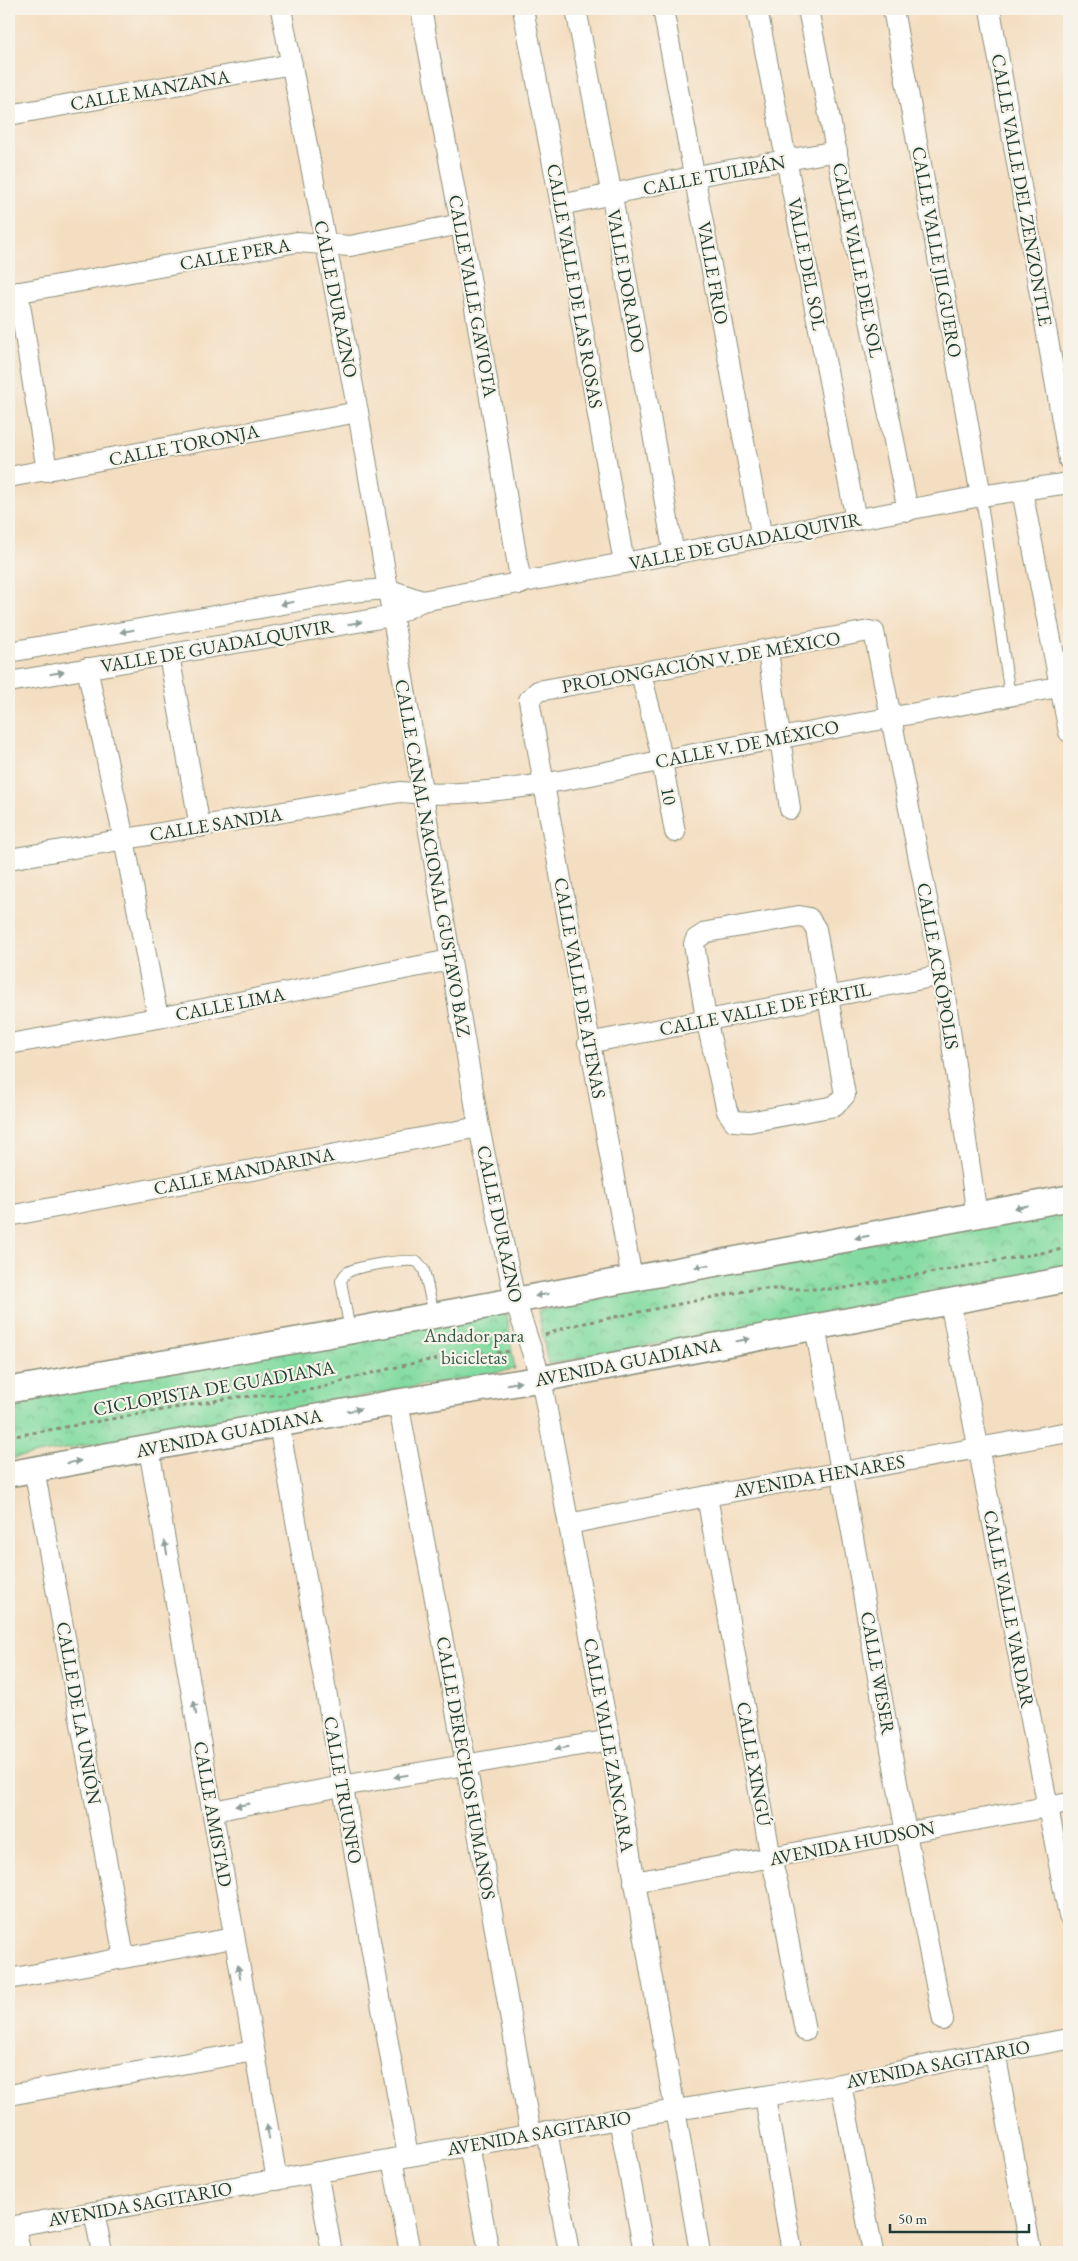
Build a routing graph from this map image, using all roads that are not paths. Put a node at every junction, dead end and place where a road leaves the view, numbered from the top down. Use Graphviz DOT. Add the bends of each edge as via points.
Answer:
graph roads {
  1 [pos="281,9"];
  2 [pos="421,9"];
  3 [pos="524,9"];
  4 [pos="576,9"];
  5 [pos="663,9"];
  6 [pos="757,9"];
  7 [pos="808,9"];
  8 [pos="893,9"];
  9 [pos="990,9"];
  10 [pos="292,64"];
  11 [pos="9,115"];
  12 [pos="837,151"];
  13 [pos="787,160"];
  14 [pos="696,176"];
  15 [pos="612,196"];
  16 [pos="561,205"];
  17 [pos="461,224"];
  18 [pos="326,244"];
  19 [pos="13,293"];
  20 [pos="358,412"];
  21 [pos="1069,460"];
  22 [pos="47,471"];
  23 [pos="9,477"];
  24 [pos="1069,483"];
  25 [pos="1022,491"];
  26 [pos="981,496"];
  27 [pos="908,511"];
  28 [pos="856,520"];
  29 [pos="762,538"];
  30 [pos="674,555"];
  31 [pos="624,563"];
  32 [pos="521,584"];
  33 [pos="387,589"];
  34 [pos="422,601"];
  35 [pos="392,616"];
  36 [pos="874,632"];
  37 [pos="768,651"];
  38 [pos="9,652"];
  39 [pos="169,655"];
  40 [pos="86,668"];
  41 [pos="641,674"];
  42 [pos="9,682"];
  43 [pos="1065,686"];
  44 [pos="1010,696"];
  45 [pos="530,697"];
  46 [pos="890,717"];
  47 [pos="1069,732"];
  48 [pos="781,737"];
  49 [pos="662,760"];
  50 [pos="544,783"];
  51 [pos="423,794"];
  52 [pos="790,809"];
  53 [pos="200,827"];
  54 [pos="675,832"];
  55 [pos="124,839"];
  56 [pos="9,858"];
  57 [pos="450,960"];
  58 [pos="942,975"];
  59 [pos="828,998"];
  60 [pos="158,1018"];
  61 [pos="706,1019"];
  62 [pos="588,1043"];
  63 [pos="9,1044"];
  64 [pos="479,1127"];
  65 [pos="1069,1198"];
  66 [pos="9,1216"];
  67 [pos="977,1216"];
  68 [pos="632,1279"];
  69 [pos="1069,1279"];
  70 [pos="514,1300"];
  71 [pos="950,1301"];
  72 [pos="434,1314"];
  73 [pos="815,1326"];
  74 [pos="350,1331"];
  75 [pos="541,1379"];
  76 [pos="9,1390"];
  77 [pos="398,1402"];
  78 [pos="279,1424"];
  79 [pos="1069,1432"];
  80 [pos="978,1447"];
  81 [pos="148,1449"];
  82 [pos="34,1469"];
  83 [pos="842,1472"];
  84 [pos="9,1474"];
  85 [pos="707,1496"];
  86 [pos="569,1524"];
  87 [pos="610,1740"];
  88 [pos="466,1764"];
  89 [pos="342,1786"];
  90 [pos="1069,1803"];
  91 [pos="1048,1807"];
  92 [pos="213,1811"];
  93 [pos="906,1833"];
  94 [pos="771,1859"];
  95 [pos="634,1882"];
  96 [pos="1069,1916"];
  97 [pos="233,1938"];
  98 [pos="124,1957"];
  99 [pos="9,1978"];
  100 [pos="943,2020"];
  101 [pos="805,2031"];
  102 [pos="1069,2039"];
  103 [pos="254,2051"];
  104 [pos="995,2052"];
  105 [pos="841,2084"];
  106 [pos="9,2095"];
  107 [pos="765,2097"];
  108 [pos="674,2111"];
  109 [pos="619,2119"];
  110 [pos="539,2133"];
  111 [pos="469,2145"];
  112 [pos="400,2158"];
  113 [pos="317,2172"];
  114 [pos="277,2180"];
  115 [pos="94,2212"];
  116 [pos="12,2226"];
  117 [pos="20,2252"];
  118 [pos="102,2252"];
  119 [pos="332,2252"];
  120 [pos="410,2252"];
  121 [pos="489,2252"];
  122 [pos="569,2252"];
  123 [pos="644,2252"];
  124 [pos="700,2252"];
  125 [pos="792,2252"];
  126 [pos="872,2252"];
  127 [pos="1032,2252"];
  1 -- 10 [label="street, CALLE DURAZNO"];
  2 -- 17 [label="street, CALLE VALLE GAVIOTA"];
  3 -- 16 [label="street, CALLE VALLE DE LAS ROSAS"];
  4 -- 15 [label="street, VALLE DORADO"];
  5 -- 14 [label="street, VALLE FRIO"];
  6 -- 13 [label="street, VALLE DEL SOL"];
  7 -- 12 [label="street, CALLE VALLE DEL SOL"];
  8 -- 26 [label="street, CALLE VALLE JILGUERO"];
  9 -- 21 [label="street, CALLE VALLE DEL ZENZONTLE"];
  10 -- 11 [label="street, CALLE MANZANA"];
  10 -- 18 [label="street, CALLE DURAZNO"];
  12 -- 13 [label="street, CALLE TULIPÁN"];
  12 -- 27 [label="street, CALLE VALLE DEL SOL"];
  13 -- 14 [label="street, CALLE TULIPÁN"];
  13 -- 28 [label="street, VALLE DEL SOL"];
  14 -- 15 [label="street, CALLE TULIPÁN"];
  14 -- 29 [label="street, VALLE FRIO"];
  15 -- 16 [label="street, CALLE TULIPÁN"];
  15 -- 30 [label="street, VALLE DORADO"];
  16 -- 31 [label="street, CALLE VALLE DE LAS ROSAS"];
  17 -- 18 [label="street, CALLE PERA" via="350,246"];
  17 -- 32 [label="street, CALLE VALLE GAVIOTA"];
  18 -- 19 [label="street, CALLE PERA" via="297,242"];
  18 -- 20 [label="street, CALLE DURAZNO"];
  19 -- 22 [label="street"];
  20 -- 22 [label="street, CALLE TORONJA"];
  20 -- 33 [label="street, CALLE DURAZNO"];
  22 -- 23 [label="street, CALLE TORONJA"];
  24 -- 25 [label="street, VALLE DE GUADALQUIVIR"];
  25 -- 26 [label="street, VALLE DE GUADALQUIVIR"];
  25 -- 43 [label="street"];
  26 -- 27 [label="street, VALLE DE GUADALQUIVIR"];
  26 -- 44 [label="lane"];
  27 -- 28 [label="street, VALLE DE GUADALQUIVIR"];
  28 -- 29 [label="street, VALLE DE GUADALQUIVIR"];
  29 -- 30 [label="street, VALLE DE GUADALQUIVIR"];
  30 -- 31 [label="street, VALLE DE GUADALQUIVIR"];
  31 -- 32 [label="street, VALLE DE GUADALQUIVIR"];
  32 -- 34 [label="street, VALLE DE GUADALQUIVIR"];
  33 -- 34 [label="street, VALLE DE GUADALQUIVIR"];
  33 -- 35 [label="street, CALLE CANAL NACIONAL GUSTAVO BAZ"];
  33 -- 38 [label="street, VALLE DE GUADALQUIVIR, one-way" via="351,592"];
  34 -- 35 [label="street, VALLE DE GUADALQUIVIR"];
  39 -- 35 [label="street, VALLE DE GUADALQUIVIR, one-way"];
  35 -- 51 [label="street, CALLE CANAL NACIONAL GUSTAVO BAZ"];
  36 -- 37 [label="street, PROLONGACIÓN V. DE MÉXICO"];
  36 -- 46 [label="street, CALLE ACRÓPOLIS"];
  37 -- 41 [label="street, PROLONGACIÓN V. DE MÉXICO"];
  37 -- 48 [label="street"];
  39 -- 40 [label="street, VALLE DE GUADALQUIVIR"];
  39 -- 53 [label="street"];
  42 -- 40 [label="street, VALLE DE GUADALQUIVIR, one-way"];
  40 -- 55 [label="street"];
  41 -- 45 [label="street, PROLONGACIÓN V. DE MÉXICO" via="538,691"];
  41 -- 49 [label="street, 10"];
  43 -- 44 [label="street, CALLE V. DE MÉXICO"];
  43 -- 47 [label="street"];
  44 -- 46 [label="street, CALLE V. DE MÉXICO"];
  45 -- 50 [label="street, CALLE VALLE DE ATENAS"];
  46 -- 48 [label="street, CALLE V. DE MÉXICO"];
  46 -- 58 [label="street, CALLE ACRÓPOLIS"];
  48 -- 49 [label="street, CALLE V. DE MÉXICO"];
  48 -- 52 [label="street"];
  49 -- 50 [label="street, CALLE V. DE MÉXICO"];
  49 -- 54 [label="street, 10"];
  50 -- 51 [label="street, CALLE V. DE MÉXICO" via="462,795"];
  50 -- 62 [label="street, CALLE VALLE DE ATENAS"];
  51 -- 53 [label="street, CALLE SANDIA" via="400,792"];
  51 -- 57 [label="street, CALLE CANAL NACIONAL GUSTAVO BAZ"];
  53 -- 55 [label="street, CALLE SANDIA"];
  55 -- 56 [label="street, CALLE SANDIA"];
  55 -- 60 [label="street"];
  57 -- 60 [label="street, CALLE LIMA"];
  57 -- 64 [label="street, CALLE CANAL NACIONAL GUSTAVO BAZ"];
  58 -- 59 [label="street, CALLE VALLE DE FÉRTIL"];
  58 -- 67 [label="street, CALLE ACRÓPOLIS"];
  59 -- 61 [label="street, CALLE VALLE DE FÉRTIL"];
  59 -- 61 [label="street" via="816,929 810,918 798,916 707,932 696,939 694,949"];
  59 -- 61 [label="street" via="844,1099 835,1106 749,1122 734,1121 727,1111"];
  60 -- 63 [label="street, CALLE LIMA"];
  61 -- 62 [label="street, CALLE VALLE DE FÉRTIL"];
  62 -- 68 [label="street, CALLE VALLE DE ATENAS"];
  64 -- 66 [label="street, CALLE MANDARINA"];
  64 -- 70 [label="street, CALLE DURAZNO"];
  65 -- 67 [label="street, one-way"];
  67 -- 68 [label="street, one-way"];
  68 -- 70 [label="street, one-way"];
  69 -- 71 [label="street, AVENIDA GUADIANA"];
  70 -- 72 [label="street"];
  70 -- 75 [label="street, CALLE DURAZNO"];
  71 -- 73 [label="street, AVENIDA GUADIANA"];
  71 -- 80 [label="street, CALLE VALLE VARDAR"];
  72 -- 74 [label="street"];
  72 -- 74 [label="lane" via="424,1270 418,1262 408,1260 352,1270 341,1281"];
  75 -- 73 [label="street, AVENIDA GUADIANA, one-way"];
  73 -- 83 [label="street, CALLE WESER"];
  74 -- 76 [label="street"];
  77 -- 75 [label="street, AVENIDA GUADIANA, one-way"];
  75 -- 86 [label="street, CALLE VALLE ZANCARA"];
  78 -- 77 [label="street, AVENIDA GUADIANA, one-way"];
  77 -- 88 [label="street, CALLE DERECHOS HUMANOS"];
  78 -- 81 [label="street, AVENIDA GUADIANA"];
  78 -- 89 [label="street, CALLE TRIUNFO"];
  79 -- 80 [label="street, AVENIDA HENARES"];
  80 -- 83 [label="street, AVENIDA HENARES"];
  80 -- 91 [label="street, CALLE VALLE VARDAR"];
  82 -- 81 [label="street, AVENIDA GUADIANA, one-way"];
  92 -- 81 [label="street, CALLE AMISTAD, one-way"];
  82 -- 84 [label="street, AVENIDA GUADIANA"];
  82 -- 98 [label="street, CALLE DE LA UNIÓN"];
  83 -- 85 [label="street, AVENIDA HENARES"];
  83 -- 93 [label="street, CALLE WESER"];
  85 -- 86 [label="street, AVENIDA HENARES"];
  85 -- 94 [label="street, CALLE XINGÚ"];
  86 -- 87 [label="street, CALLE VALLE ZANCARA"];
  87 -- 88 [label="street, one-way"];
  87 -- 95 [label="street, CALLE VALLE ZANCARA"];
  88 -- 89 [label="street, one-way"];
  88 -- 110 [label="street, CALLE DERECHOS HUMANOS"];
  89 -- 92 [label="street, one-way"];
  89 -- 112 [label="street, CALLE TRIUNFO"];
  90 -- 91 [label="street, AVENIDA HUDSON"];
  91 -- 93 [label="street, AVENIDA HUDSON"];
  91 -- 96 [label="street, CALLE VALLE VARDAR"];
  92 -- 97 [label="street, CALLE AMISTAD"];
  93 -- 94 [label="street, AVENIDA HUDSON"];
  93 -- 100 [label="street, CALLE WESER"];
  94 -- 95 [label="street, AVENIDA HUDSON"];
  94 -- 101 [label="street, CALLE XINGÚ" via="780,1889"];
  95 -- 108 [label="street, CALLE VALLE ZANCARA"];
  97 -- 98 [label="street"];
  103 -- 97 [label="street, CALLE AMISTAD, one-way"];
  98 -- 99 [label="street"];
  102 -- 104 [label="street, AVENIDA SAGITARIO"];
  103 -- 106 [label="street"];
  114 -- 103 [label="street, CALLE AMISTAD, one-way"];
  104 -- 105 [label="street, AVENIDA SAGITARIO"];
  104 -- 127 [label="street"];
  105 -- 107 [label="street, AVENIDA SAGITARIO"];
  105 -- 126 [label="street"];
  107 -- 108 [label="street, AVENIDA SAGITARIO"];
  107 -- 125 [label="street"];
  108 -- 109 [label="street, AVENIDA SAGITARIO"];
  108 -- 124 [label="street, CALLE VALLE ZANCARA"];
  109 -- 110 [label="street, AVENIDA SAGITARIO"];
  109 -- 123 [label="street"];
  110 -- 111 [label="street, AVENIDA SAGITARIO"];
  110 -- 122 [label="street, CALLE DERECHOS HUMANOS"];
  111 -- 112 [label="street, AVENIDA SAGITARIO"];
  111 -- 121 [label="street"];
  112 -- 113 [label="street, AVENIDA SAGITARIO"];
  112 -- 120 [label="street, CALLE TRIUNFO"];
  113 -- 114 [label="street, AVENIDA SAGITARIO"];
  113 -- 119 [label="street"];
  114 -- 115 [label="street, AVENIDA SAGITARIO"];
  115 -- 116 [label="street, AVENIDA SAGITARIO"];
  115 -- 118 [label="street"];
  116 -- 117 [label="street"];
}
